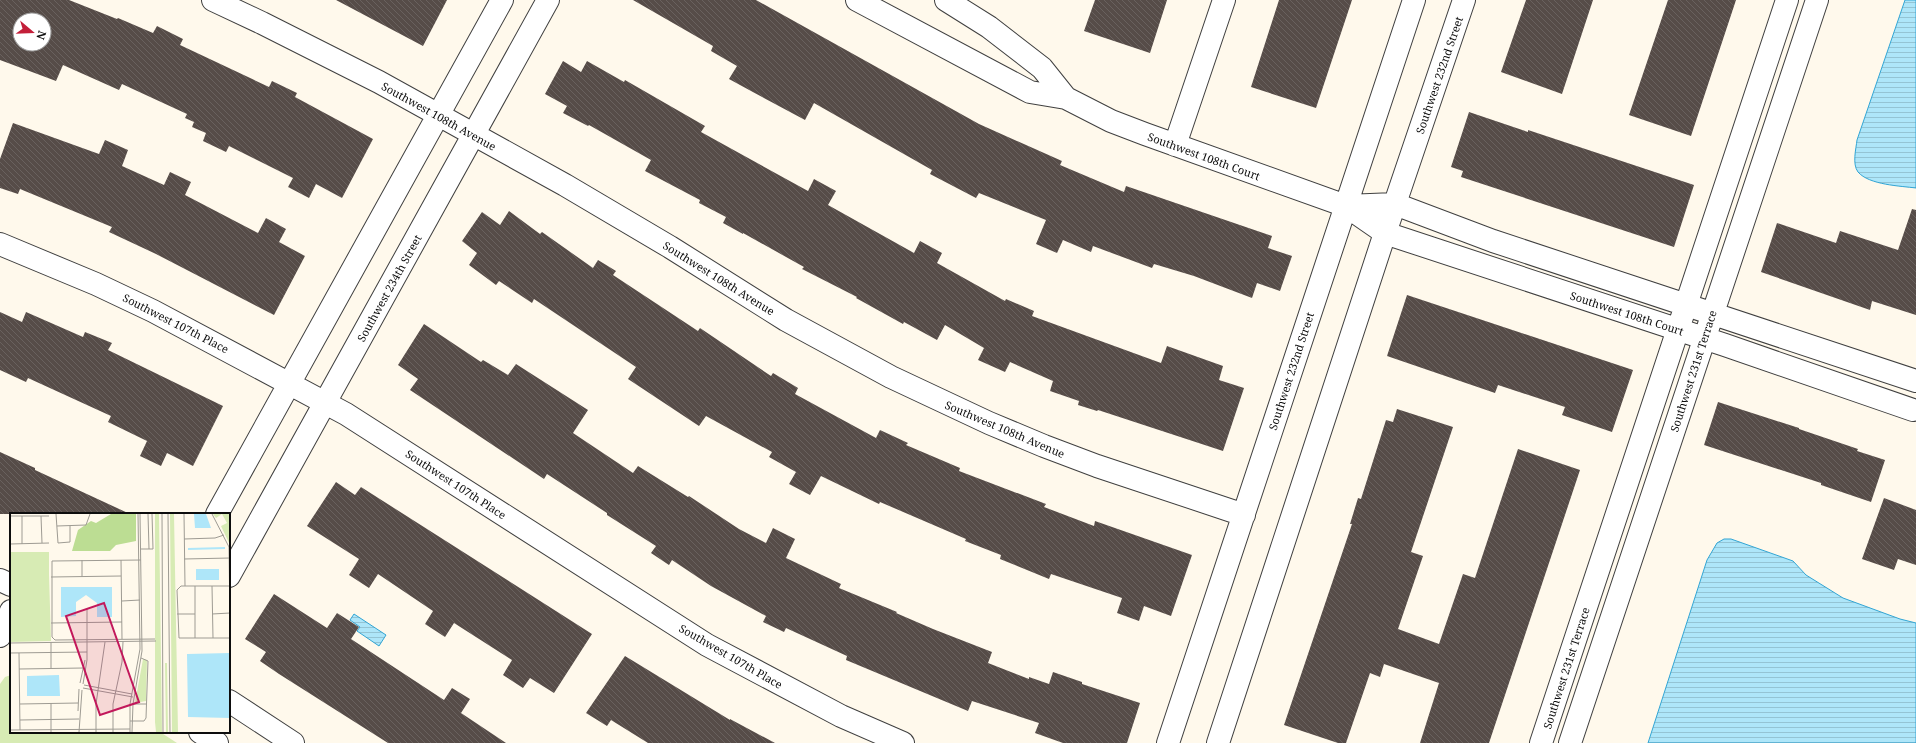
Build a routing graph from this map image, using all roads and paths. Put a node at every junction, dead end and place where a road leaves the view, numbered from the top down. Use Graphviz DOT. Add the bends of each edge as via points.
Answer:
graph roads {
  1 [pos="213,0"];
  2 [pos="502,0"];
  3 [pos="548,0"];
  4 [pos="857,0"];
  5 [pos="946,0"];
  6 [pos="1224,0"];
  7 [pos="1414,0"];
  8 [pos="1450,0"];
  9 [pos="1464,0"];
  10 [pos="1787,0"];
  11 [pos="1817,0"];
  12 [pos="1066,98"];
  13 [pos="439,116"];
  14 [pos="474,135"];
  15 [pos="1416,143"];
  16 [pos="1175,145"];
  17 [pos="1396,204"];
  18 [pos="1346,206"];
  19 [pos="1385,233"];
  20 [pos="0,244"];
  21 [pos="1685,305"];
  22 [pos="1711,314"];
  23 [pos="1677,329"];
  24 [pos="1704,338"];
  25 [pos="1916,381"];
  26 [pos="290,384"];
  27 [pos="325,402"];
  28 [pos="1915,407"];
  29 [pos="218,513"];
  30 [pos="1244,515"];
  31 [pos="230,574"];
  32 [pos="0,580"];
  33 [pos="10,585"];
  34 [pos="230,702"];
  35 [pos="293,743"];
  36 [pos="903,743"];
  37 [pos="1168,743"];
  38 [pos="1218,743"];
  39 [pos="1541,743"];
  40 [pos="1570,743"];
  1 -- 13 [label="street, Southwest 108th Avenue" via="345,65"];
  2 -- 13 [label="street"];
  3 -- 14 [label="street, Southwest 234th Street"];
  4 -- 12 [label="street, Southwest 108th Court" via="1030,92"];
  5 -- 12 [label="street, Southwest 108th Court" via="989,27 1042,68"];
  6 -- 16 [label="street"];
  7 -- 18 [label="street, Southwest 232nd Street"];
  8 -- 15 [label="street"];
  9 -- 15 [label="street, Southwest 232nd Street"];
  10 -- 21 [label="street, Southwest 231st Terrace"];
  11 -- 22 [label="street, Southwest 231st Terrace"];
  12 -- 16 [label="street, Southwest 108th Court" via="1119,124"];
  13 -- 14 [label="street, Southwest 108th Avenue"];
  13 -- 26 [label="street"];
  14 -- 27 [label="street, Southwest 234th Street"];
  14 -- 30 [label="street, Southwest 108th Avenue" via="618,216 786,320 939,401 1070,456"];
  15 -- 17 [label="street, Southwest 232nd Street"];
  16 -- 18 [label="street, Southwest 108th Court"];
  17 -- 18 [label="street, Southwest 108th Court"];
  17 -- 19 [label="street, Southwest 232nd Street"];
  17 -- 21 [label="street, Southwest 108th Court" via="1493,241"];
  18 -- 19 [label="street, Southwest 108th Court"];
  18 -- 30 [label="street, Southwest 232nd Street"];
  19 -- 23 [label="street, Southwest 108th Court"];
  19 -- 38 [label="street, Southwest 232nd Street"];
  20 -- 26 [label="street, Southwest 107th Place" via="153,310"];
  21 -- 22 [label="street, Southwest 108th Court"];
  21 -- 23 [label="street, Southwest 231st Terrace"];
  22 -- 24 [label="street, Southwest 231st Terrace"];
  22 -- 25 [label="street, Southwest 108th Court"];
  23 -- 24 [label="street, Southwest 108th Court"];
  23 -- 39 [label="street, Southwest 231st Terrace"];
  24 -- 28 [label="street, Southwest 108th Court"];
  24 -- 40 [label="street, Southwest 231st Terrace"];
  26 -- 27 [label="street, Southwest 107th Place"];
  26 -- 29 [label="street"];
  27 -- 31 [label="street, Southwest 234th Street"];
  27 -- 36 [label="street, Southwest 107th Place" via="707,645 841,716"];
  30 -- 37 [label="street, Southwest 232nd Street"];
  32 -- 33 [label="street"];
  34 -- 35 [label="street"];
}
